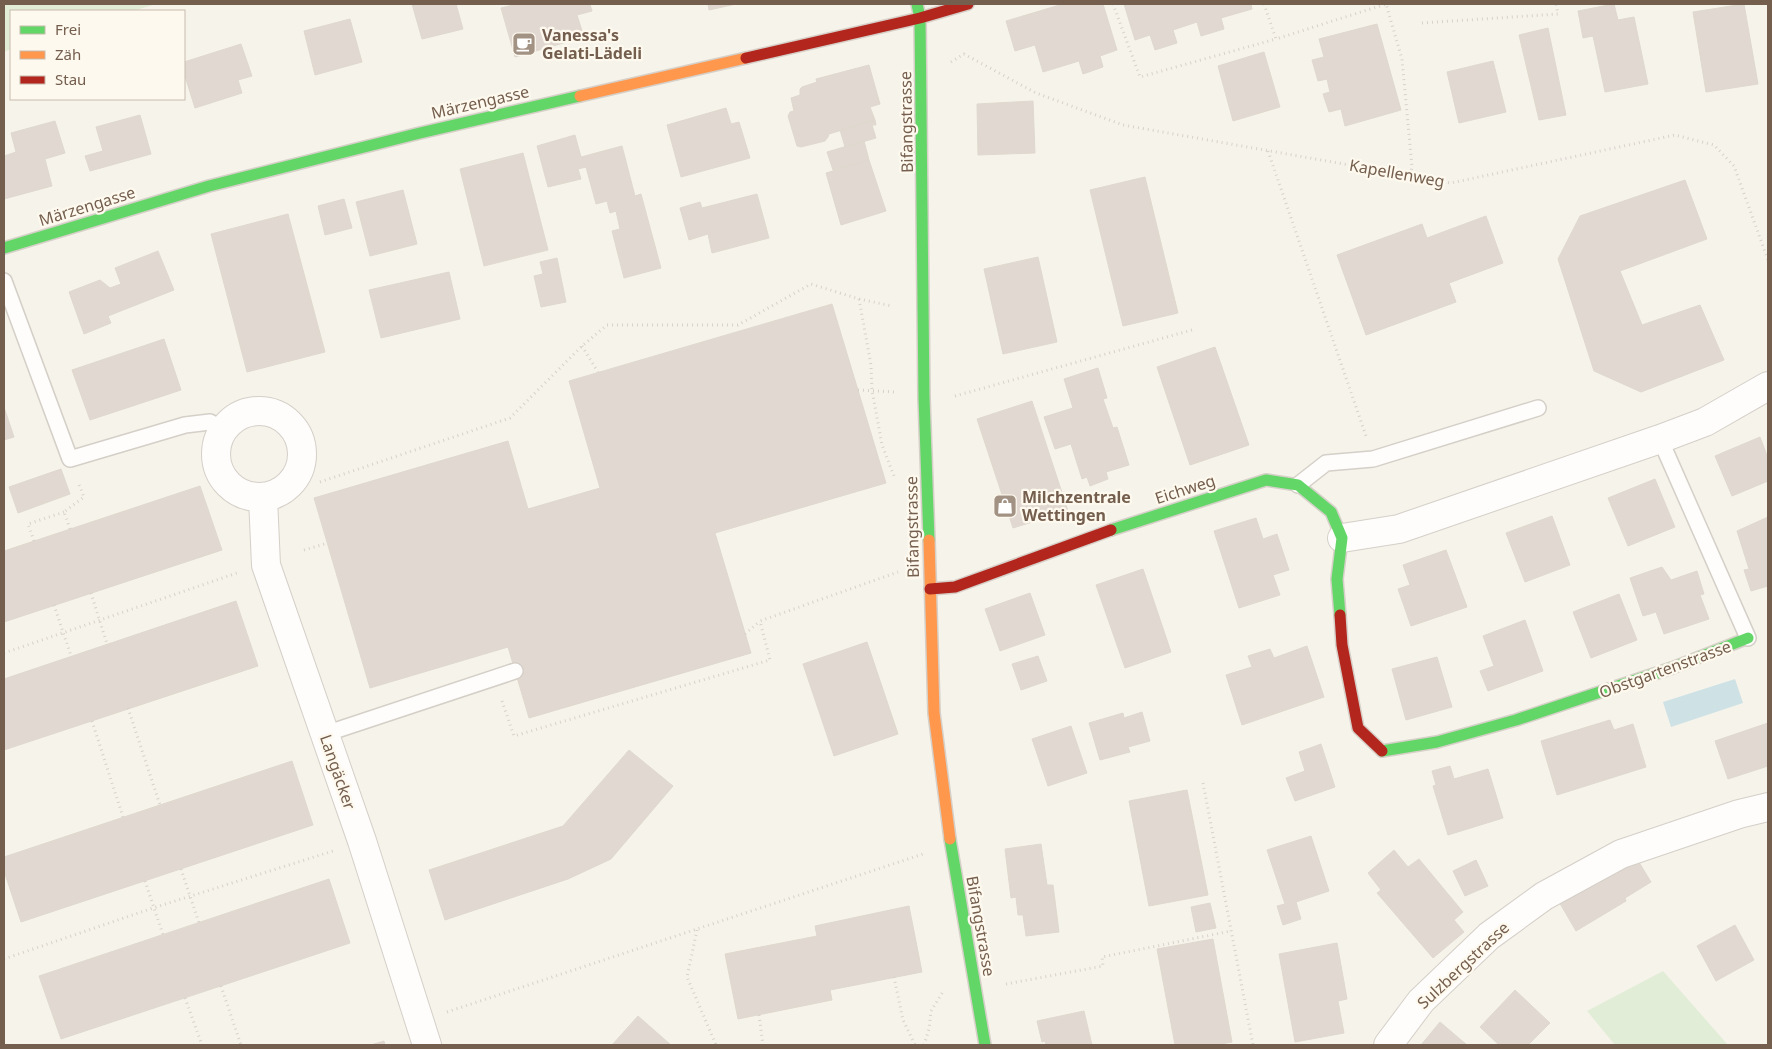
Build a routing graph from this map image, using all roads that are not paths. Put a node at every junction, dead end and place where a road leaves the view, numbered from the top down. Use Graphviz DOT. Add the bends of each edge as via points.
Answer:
graph roads {
  1 [pos="917,4"];
  2 [pos="968,4"];
  3 [pos="920,18"];
  4 [pos="4,248"];
  5 [pos="4,281"];
  6 [pos="1768,386"];
  7 [pos="1538,408"];
  8 [pos="223,429"];
  9 [pos="1660,439"];
  10 [pos="1298,484"];
  11 [pos="263,498"];
  12 [pos="1342,538"];
  13 [pos="930,589"];
  14 [pos="1748,638"];
  15 [pos="515,671"];
  16 [pos="325,734"];
  17 [pos="1768,807"];
  18 [pos="422,1033"];
  19 [pos="985,1045"];
  20 [pos="1388,1045"];
  1 -- 3 [label="street, Bifangstrasse"];
  2 -- 3 [label="street, Märzengasse"];
  3 -- 4 [label="street, Märzengasse" via="392,140 208,186"];
  3 -- 13 [label="street, Bifangstrasse" via="924,398"];
  5 -- 8 [label="lane" via="70,459 185,425 210,422"];
  6 -- 9 [label="street" via="1705,422"];
  7 -- 10 [label="lane" via="1373,459 1326,463"];
  8 -- 11 [label="street" via="216,443 220,473 237,492"];
  8 -- 11 [label="street" via="246,412 262,410 277,414 299,435 302,462 297,476 289,486"];
  9 -- 12 [label="street" via="1399,529"];
  9 -- 14 [label="lane, Obstgartenstrasse"];
  10 -- 12 [label="street" via="1331,512"];
  10 -- 13 [label="street, Eichweg" via="1266,480 1121,526 955,587"];
  11 -- 16 [label="street, Langäcker" via="266,565"];
  12 -- 14 [label="street, Obstgartenstrasse" via="1337,579 1347,673 1358,728 1382,752 1418,747 1566,703 1699,659"];
  13 -- 19 [label="street, Bifangstrasse" via="934,713 951,845"];
  15 -- 16 [label="lane"];
  16 -- 18 [label="street, Langäcker"];
  17 -- 20 [label="street, Sulzbergstrasse" via="1622,854 1544,896 1489,936 1421,1002"];
}
